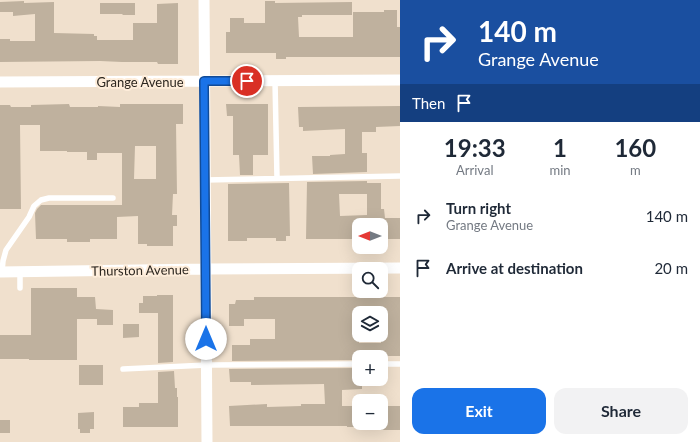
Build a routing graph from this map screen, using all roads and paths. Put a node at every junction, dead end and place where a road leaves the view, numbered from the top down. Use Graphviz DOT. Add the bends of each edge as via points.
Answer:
graph roads {
  1 [pos="204,0"];
  2 [pos="400,80"];
  3 [pos="204,81"];
  4 [pos="275,81"];
  5 [pos="0,82"];
  6 [pos="400,176"];
  7 [pos="277,178"];
  8 [pos="205,180"];
  9 [pos="113,198"];
  10 [pos="400,268"];
  11 [pos="206,269"];
  12 [pos="1,272"];
  13 [pos="20,272"];
  14 [pos="20,288"];
  15 [pos="352,364"];
  16 [pos="388,364"];
  17 [pos="400,364"];
  18 [pos="207,366"];
  19 [pos="123,369"];
  20 [pos="207,442"];
  1 -- 3 [label="street"];
  2 -- 4 [label="street, Grange Avenue"];
  3 -- 4 [label="street, Grange Avenue"];
  3 -- 5 [label="street, Grange Avenue"];
  3 -- 8 [label="street"];
  4 -- 7 [label="lane"];
  6 -- 7 [label="lane"];
  7 -- 8 [label="lane"];
  8 -- 11 [label="street"];
  9 -- 12 [label="lane" via="41,200 34,206 6,250"];
  10 -- 11 [label="street, Thurston Avenue"];
  11 -- 13 [label="street, Thurston Avenue"];
  11 -- 18 [label="street"];
  12 -- 13 [label="street, Thurston Avenue"];
  13 -- 14 [label="lane"];
  15 -- 18 [label="lane"];
  16 -- 17 [label="lane"];
  18 -- 19 [label="lane"];
  18 -- 20 [label="street"];
}
